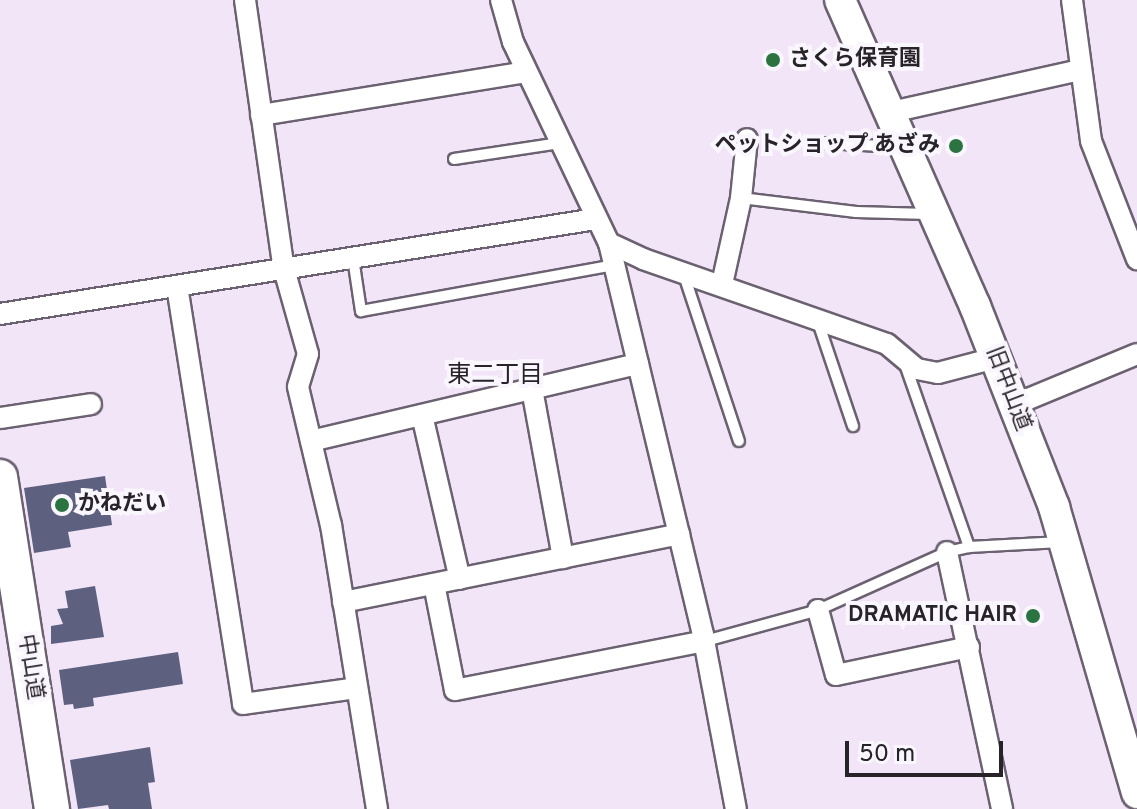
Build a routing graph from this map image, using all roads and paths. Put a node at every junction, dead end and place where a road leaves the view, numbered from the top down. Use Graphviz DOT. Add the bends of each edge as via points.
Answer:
graph roads {
  1 [pos="245,0"];
  2 [pos="501,0"];
  3 [pos="840,0"];
  4 [pos="1072,0"];
  5 [pos="1080,70"];
  6 [pos="527,72"];
  7 [pos="891,112"];
  8 [pos="261,115"];
  9 [pos="747,139"];
  10 [pos="560,143"];
  11 [pos="823,143"];
  12 [pos="907,148"];
  13 [pos="454,159"];
  14 [pos="741,198"];
  15 [pos="935,214"];
  16 [pos="596,219"];
  17 [pos="609,243"];
  18 [pos="353,258"];
  19 [pos="1137,259"];
  20 [pos="614,265"];
  21 [pos="284,269"];
  22 [pos="683,271"];
  23 [pos="722,284"];
  24 [pos="177,286"];
  25 [pos="0,314"];
  26 [pos="817,317"];
  27 [pos="1137,354"];
  28 [pos="995,358"];
  29 [pos="904,359"];
  30 [pos="638,364"];
  31 [pos="532,389"];
  32 [pos="91,404"];
  33 [pos="1014,405"];
  34 [pos="422,415"];
  35 [pos="0,418"];
  36 [pos="853,426"];
  37 [pos="311,441"];
  38 [pos="739,441"];
  39 [pos="0,477"];
  40 [pos="679,534"];
  41 [pos="1064,542"];
  42 [pos="969,547"];
  43 [pos="947,552"];
  44 [pos="563,558"];
  45 [pos="460,579"];
  46 [pos="434,584"];
  47 [pos="343,602"];
  48 [pos="818,610"];
  49 [pos="0,612"];
  50 [pos="705,641"];
  51 [pos="969,647"];
  52 [pos="357,688"];
  53 [pos="1137,793"];
  54 [pos="32,809"];
  55 [pos="52,809"];
  56 [pos="377,809"];
  57 [pos="736,809"];
  58 [pos="1002,809"];
  1 -- 8 [label="street"];
  2 -- 6 [label="street"];
  3 -- 7 [label="main road, 旧中山道"];
  4 -- 5 [label="street"];
  5 -- 7 [label="street"];
  5 -- 19 [label="street" via="1091,141"];
  6 -- 8 [label="street"];
  6 -- 10 [label="street"];
  7 -- 12 [label="main road, 旧中山道"];
  8 -- 21 [label="street"];
  9 -- 14 [label="street"];
  10 -- 13 [label="lane"];
  10 -- 16 [label="street"];
  11 -- 12 [label="lane"];
  12 -- 15 [label="main road, 旧中山道"];
  14 -- 15 [label="lane" via="856,212"];
  14 -- 23 [label="street"];
  15 -- 28 [label="main road, 旧中山道"];
  16 -- 17 [label="street"];
  16 -- 18 [label="street"];
  17 -- 20 [label="street"];
  17 -- 22 [label="street"];
  18 -- 20 [label="lane" via="361,311"];
  18 -- 21 [label="street"];
  20 -- 30 [label="street"];
  21 -- 24 [label="street"];
  21 -- 37 [label="street" via="308,354 298,387"];
  22 -- 23 [label="street"];
  22 -- 38 [label="lane"];
  23 -- 26 [label="street"];
  24 -- 25 [label="street"];
  24 -- 52 [label="street" via="243,704"];
  26 -- 29 [label="street" via="887,344"];
  26 -- 36 [label="lane"];
  27 -- 33 [label="street"];
  28 -- 29 [label="street" via="938,373 917,369"];
  28 -- 33 [label="main road, 旧中山道"];
  29 -- 42 [label="lane"];
  30 -- 31 [label="street"];
  30 -- 40 [label="street"];
  31 -- 34 [label="street"];
  31 -- 44 [label="street"];
  32 -- 35 [label="street"];
  33 -- 41 [label="main road, 旧中山道"];
  34 -- 37 [label="street"];
  34 -- 45 [label="street"];
  37 -- 47 [label="street"];
  39 -- 55 [label="highway, 中山道"];
  40 -- 44 [label="street"];
  40 -- 50 [label="street"];
  41 -- 42 [label="lane"];
  41 -- 53 [label="main road, 旧中山道"];
  42 -- 43 [label="lane"];
  43 -- 48 [label="lane"];
  43 -- 51 [label="street"];
  44 -- 45 [label="street"];
  45 -- 46 [label="street"];
  46 -- 47 [label="street"];
  46 -- 50 [label="street" via="455,690"];
  47 -- 52 [label="street"];
  48 -- 50 [label="lane"];
  48 -- 51 [label="street" via="836,675"];
  49 -- 54 [label="highway, 中山道"];
  50 -- 57 [label="street"];
  51 -- 58 [label="street"];
  52 -- 56 [label="street"];
}
